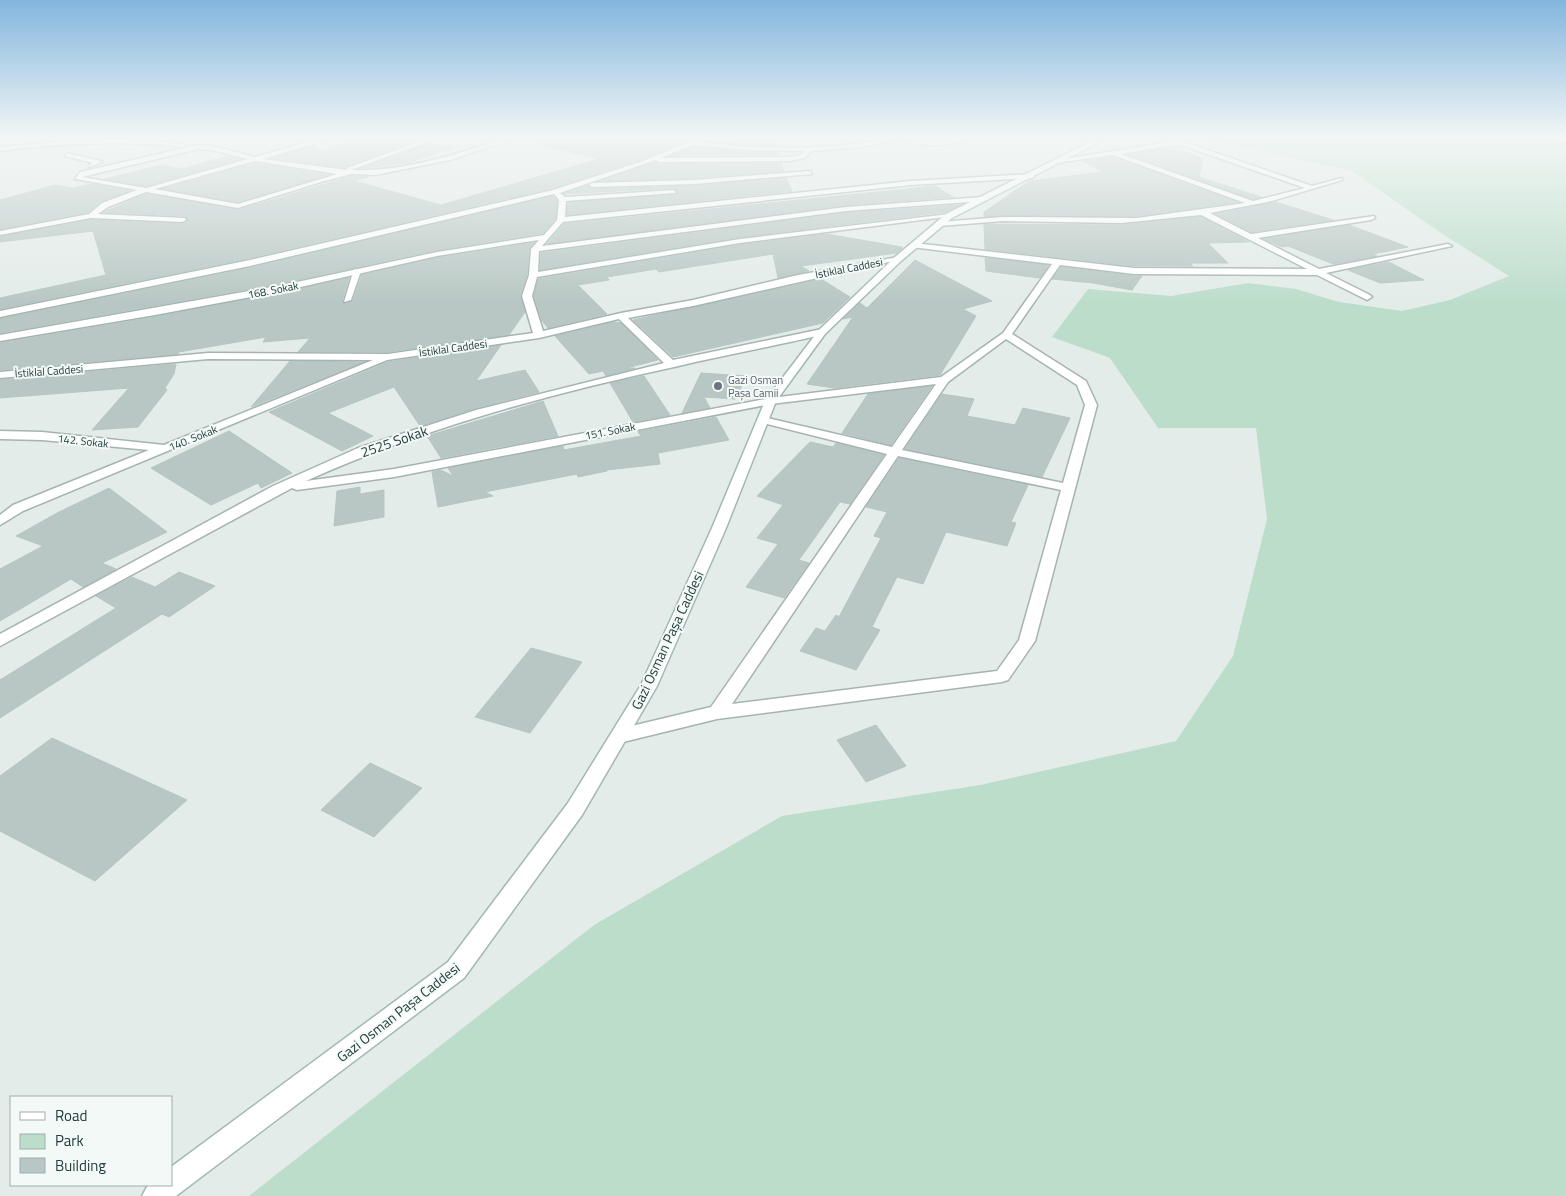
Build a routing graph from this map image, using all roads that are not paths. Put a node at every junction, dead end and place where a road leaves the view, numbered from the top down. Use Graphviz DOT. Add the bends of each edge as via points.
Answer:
graph roads {
  1 [pos="140,192"];
  2 [pos="147,192"];
  3 [pos="282,192"];
  4 [pos="556,192"];
  5 [pos="681,192"];
  6 [pos="828,192"];
  7 [pos="999,192"];
  8 [pos="1221,192"];
  9 [pos="1296,192"];
  10 [pos="563,199"];
  11 [pos="984,199"];
  12 [pos="1250,202"];
  13 [pos="1201,212"];
  14 [pos="91,216"];
  15 [pos="1371,218"];
  16 [pos="182,220"];
  17 [pos="561,220"];
  18 [pos="945,220"];
  19 [pos="0,233"];
  20 [pos="544,237"];
  21 [pos="1249,237"];
  22 [pos="914,245"];
  23 [pos="1448,246"];
  24 [pos="535,250"];
  25 [pos="898,259"];
  26 [pos="1058,262"];
  27 [pos="357,271"];
  28 [pos="1318,272"];
  29 [pos="533,275"];
  30 [pos="1367,298"];
  31 [pos="347,300"];
  32 [pos="0,314"];
  33 [pos="621,316"];
  34 [pos="822,332"];
  35 [pos="539,335"];
  36 [pos="1006,335"];
  37 [pos="0,338"];
  38 [pos="388,357"];
  39 [pos="671,364"];
  40 [pos="0,375"];
  41 [pos="944,380"];
  42 [pos="771,401"];
  43 [pos="763,420"];
  44 [pos="0,435"];
  45 [pos="167,449"];
  46 [pos="896,452"];
  47 [pos="1069,488"];
  48 [pos="278,489"];
  49 [pos="18,508"];
  50 [pos="0,510"];
  51 [pos="0,521"];
  52 [pos="0,641"];
  53 [pos="717,712"];
  54 [pos="619,736"];
  55 [pos="172,1183"];
  56 [pos="168,1186"];
  57 [pos="155,1196"];
  1 -- 14 [label="street" via="105,205"];
  2 -- 3 [label="street" via="238,206"];
  4 -- 10 [label="street"];
  4 -- 32 [label="street" via="250,263"];
  5 -- 10 [label="street"];
  6 -- 17 [label="street"];
  7 -- 11 [label="street, Gazi Osman Paşa Caddesi"];
  8 -- 12 [label="street"];
  9 -- 12 [label="street"];
  10 -- 17 [label="street"];
  11 -- 18 [label="street, Gazi Osman Paşa Caddesi"];
  11 -- 24 [label="street" via="846,210"];
  12 -- 13 [label="street"];
  13 -- 18 [label="street" via="1136,220 1079,222"];
  13 -- 21 [label="street"];
  14 -- 16 [label="street"];
  14 -- 19 [label="street"];
  15 -- 21 [label="street"];
  17 -- 20 [label="street"];
  18 -- 22 [label="street, Gazi Osman Paşa Caddesi"];
  18 -- 29 [label="street" via="762,237 655,252"];
  20 -- 24 [label="street"];
  20 -- 27 [label="street, 168. Sokak"];
  21 -- 28 [label="street"];
  22 -- 25 [label="street, Gazi Osman Paşa Caddesi"];
  22 -- 26 [label="street"];
  23 -- 28 [label="street"];
  24 -- 29 [label="street"];
  25 -- 33 [label="street, İstiklal Caddesi"];
  25 -- 34 [label="street, Gazi Osman Paşa Caddesi"];
  26 -- 28 [label="street" via="1134,271"];
  26 -- 36 [label="street"];
  27 -- 31 [label="lane"];
  27 -- 37 [label="street, 168. Sokak" via="173,309"];
  28 -- 30 [label="street"];
  29 -- 35 [label="street" via="527,296"];
  33 -- 35 [label="street, İstiklal Caddesi"];
  33 -- 39 [label="street"];
  34 -- 39 [label="street, 2525 Sokak"];
  34 -- 42 [label="street, Gazi Osman Paşa Caddesi"];
  35 -- 38 [label="street, İstiklal Caddesi"];
  36 -- 41 [label="street"];
  36 -- 47 [label="street" via="1082,383 1091,405"];
  38 -- 40 [label="street, İstiklal Caddesi" via="208,356"];
  38 -- 45 [label="street, 140. Sokak"];
  39 -- 48 [label="street, 2525 Sokak" via="480,412 362,451"];
  41 -- 42 [label="street, 151. Sokak"];
  41 -- 46 [label="street"];
  42 -- 43 [label="street, Gazi Osman Paşa Caddesi"];
  42 -- 48 [label="street, 151. Sokak" via="394,472"];
  43 -- 46 [label="street"];
  43 -- 54 [label="street, Gazi Osman Paşa Caddesi" via="652,677"];
  44 -- 45 [label="street, 142. Sokak" via="42,436"];
  45 -- 49 [label="street, 140. Sokak"];
  46 -- 47 [label="street"];
  46 -- 53 [label="street"];
  47 -- 53 [label="street" via="1027,641 1002,676"];
  48 -- 52 [label="street, 2525 Sokak"];
  49 -- 50 [label="street"];
  49 -- 51 [label="street, 140. Sokak"];
  53 -- 54 [label="street"];
  54 -- 55 [label="street, Gazi Osman Paşa Caddesi" via="575,810 456,970"];
  56 -- 57 [label="street, Gazi Osman Paşa Caddesi"];
}
